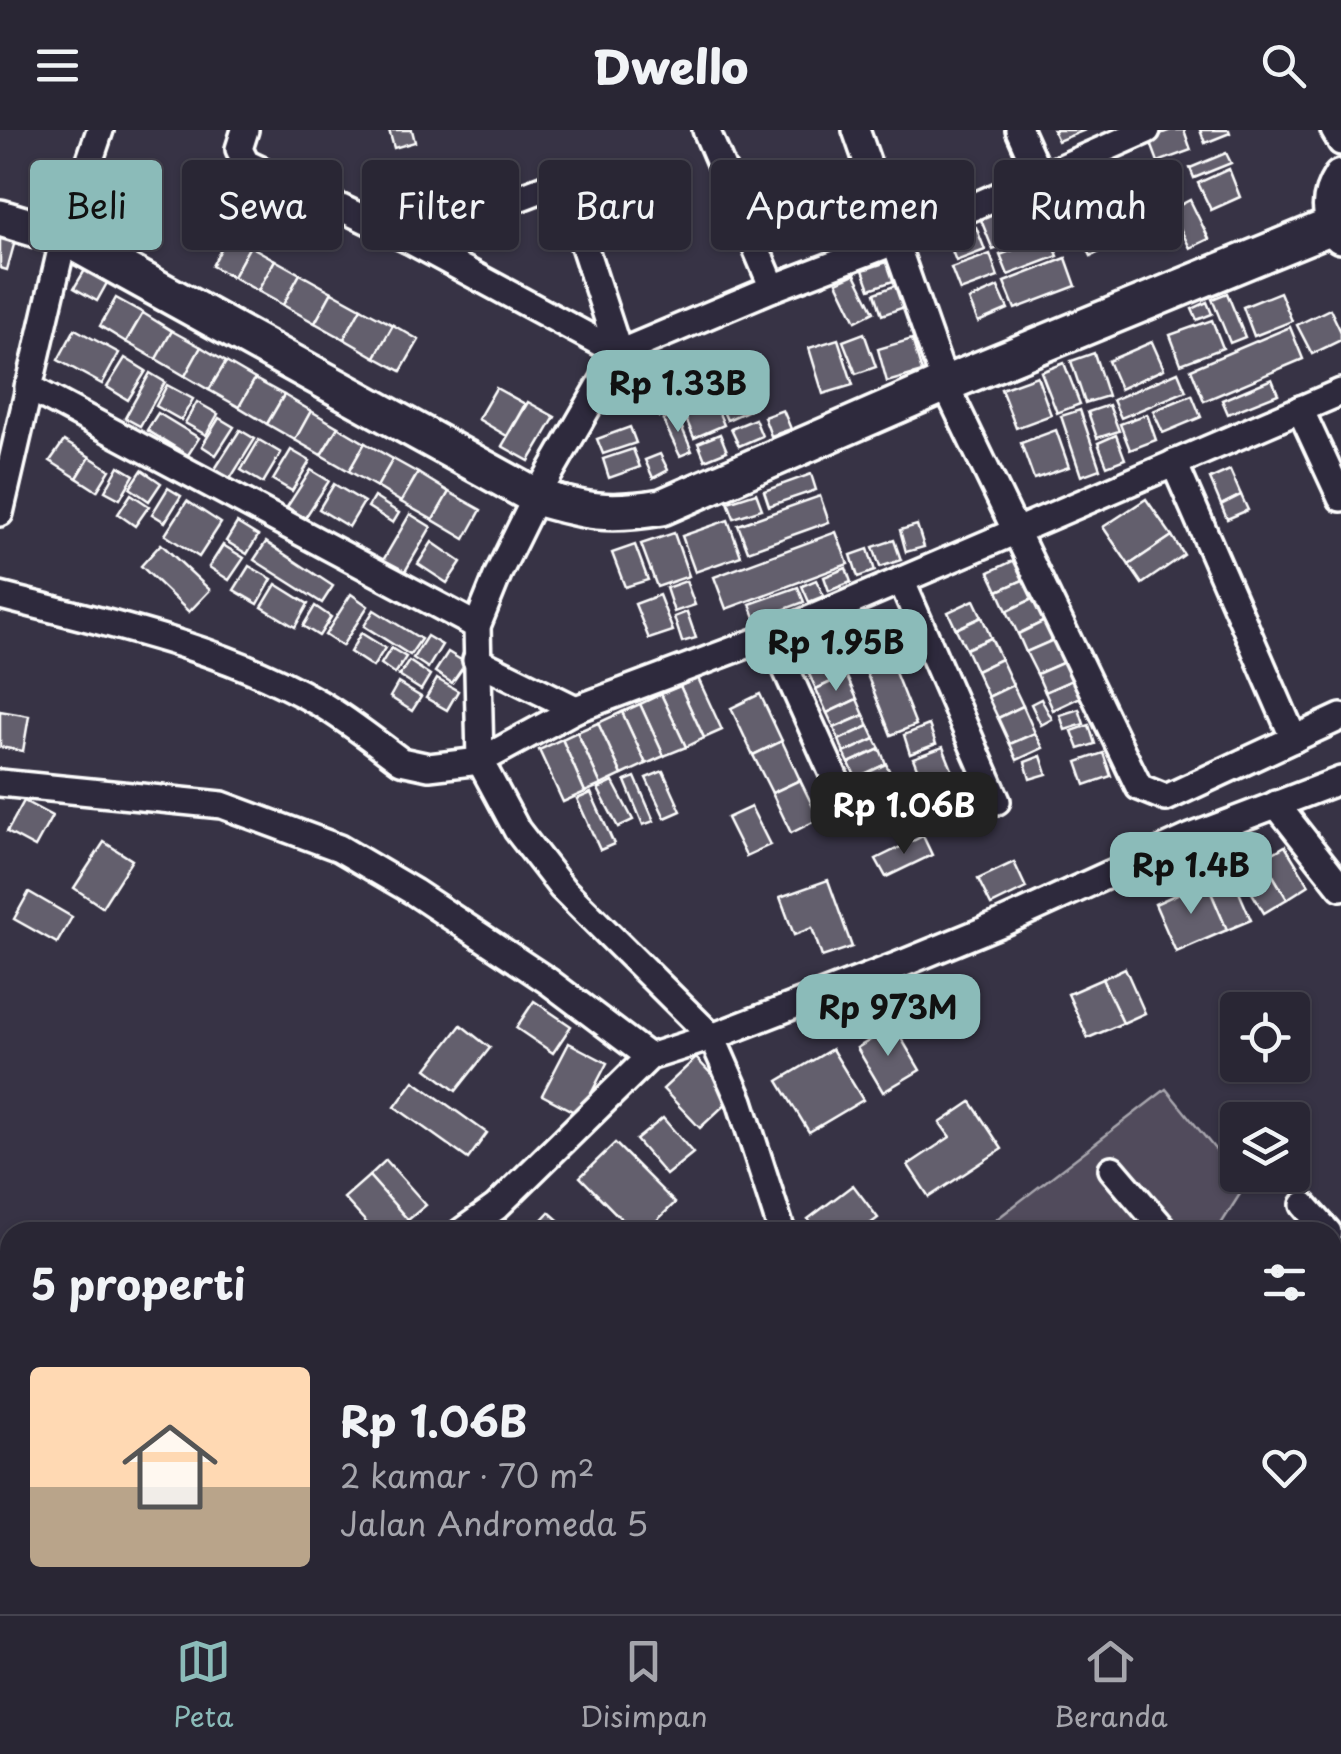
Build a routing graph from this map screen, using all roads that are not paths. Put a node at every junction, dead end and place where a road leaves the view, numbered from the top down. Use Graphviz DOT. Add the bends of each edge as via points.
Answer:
graph roads {
  1 [pos="100,130"];
  2 [pos="245,130"];
  3 [pos="706,130"];
  4 [pos="856,130"];
  5 [pos="1019,130"];
  6 [pos="1146,130"];
  7 [pos="1334,130"];
  8 [pos="1341,142"];
  9 [pos="90,160"];
  10 [pos="867,160"];
  11 [pos="1032,160"];
  12 [pos="1075,160"];
  13 [pos="1341,178"];
  14 [pos="519,197"];
  15 [pos="0,218"];
  16 [pos="362,218"];
  17 [pos="30,227"];
  18 [pos="1338,230"];
  19 [pos="61,250"];
  20 [pos="88,250"];
  21 [pos="427,250"];
  22 [pos="872,250"];
  23 [pos="899,250"];
  24 [pos="773,288"];
  25 [pos="619,354"];
  26 [pos="946,384"];
  27 [pos="28,387"];
  28 [pos="1341,392"];
  29 [pos="1300,409"];
  30 [pos="1174,463"];
  31 [pos="536,497"];
  32 [pos="1341,498"];
  33 [pos="0,513"];
  34 [pos="1017,530"];
  35 [pos="901,580"];
  36 [pos="0,596"];
  37 [pos="477,626"];
  38 [pos="772,636"];
  39 [pos="476,660"];
  40 [pos="576,709"];
  41 [pos="1341,717"];
  42 [pos="1294,739"];
  43 [pos="480,761"];
  44 [pos="1341,780"];
  45 [pos="0,783"];
  46 [pos="996,801"];
  47 [pos="1276,804"];
  48 [pos="854,821"];
  49 [pos="1341,887"];
  50 [pos="712,1037"];
  51 [pos="650,1057"];
  52 [pos="1112,1169"];
  53 [pos="1304,1205"];
  54 [pos="482,1222"];
  55 [pos="779,1222"];
  56 [pos="1157,1222"];
  57 [pos="1319,1222"];
  1 -- 9 [label="street"];
  2 -- 16 [label="street" via="239,149 246,163"];
  3 -- 24 [label="street"];
  4 -- 10 [label="street"];
  5 -- 11 [label="street"];
  6 -- 12 [label="street"];
  7 -- 8 [label="street"];
  13 -- 18 [label="street" via="1330,203"];
  14 -- 25 [label="street" via="547,186 563,190"];
  15 -- 17 [label="street"];
  18 -- 26 [label="street"];
  19 -- 27 [label="street"];
  20 -- 31 [label="street"];
  21 -- 25 [label="street"];
  22 -- 24 [label="street"];
  23 -- 26 [label="street"];
  24 -- 25 [label="street"];
  25 -- 31 [label="street"];
  26 -- 31 [label="street" via="662,506 587,512"];
  26 -- 34 [label="street"];
  27 -- 33 [label="street"];
  27 -- 37 [label="street"];
  28 -- 29 [label="street"];
  29 -- 30 [label="street"];
  29 -- 32 [label="street"];
  30 -- 34 [label="street"];
  30 -- 42 [label="street"];
  31 -- 37 [label="street"];
  34 -- 35 [label="street"];
  34 -- 42 [label="street" via="1140,787 1166,798"];
  35 -- 38 [label="street"];
  35 -- 46 [label="street"];
  36 -- 43 [label="street" via="136,630 252,671 316,702 414,766"];
  37 -- 39 [label="street"];
  38 -- 40 [label="street"];
  38 -- 48 [label="street"];
  39 -- 40 [label="street"];
  39 -- 43 [label="street"];
  40 -- 43 [label="street"];
  41 -- 42 [label="street"];
  43 -- 50 [label="street" via="517,830 562,888"];
  44 -- 47 [label="street"];
  45 -- 51 [label="street" via="222,806 339,848 548,981"];
  47 -- 49 [label="street"];
  47 -- 50 [label="street" via="1002,924"];
  50 -- 51 [label="street"];
  50 -- 55 [label="street"];
  51 -- 54 [label="street"];
  52 -- 56 [label="street"];
  53 -- 57 [label="street"];
}
